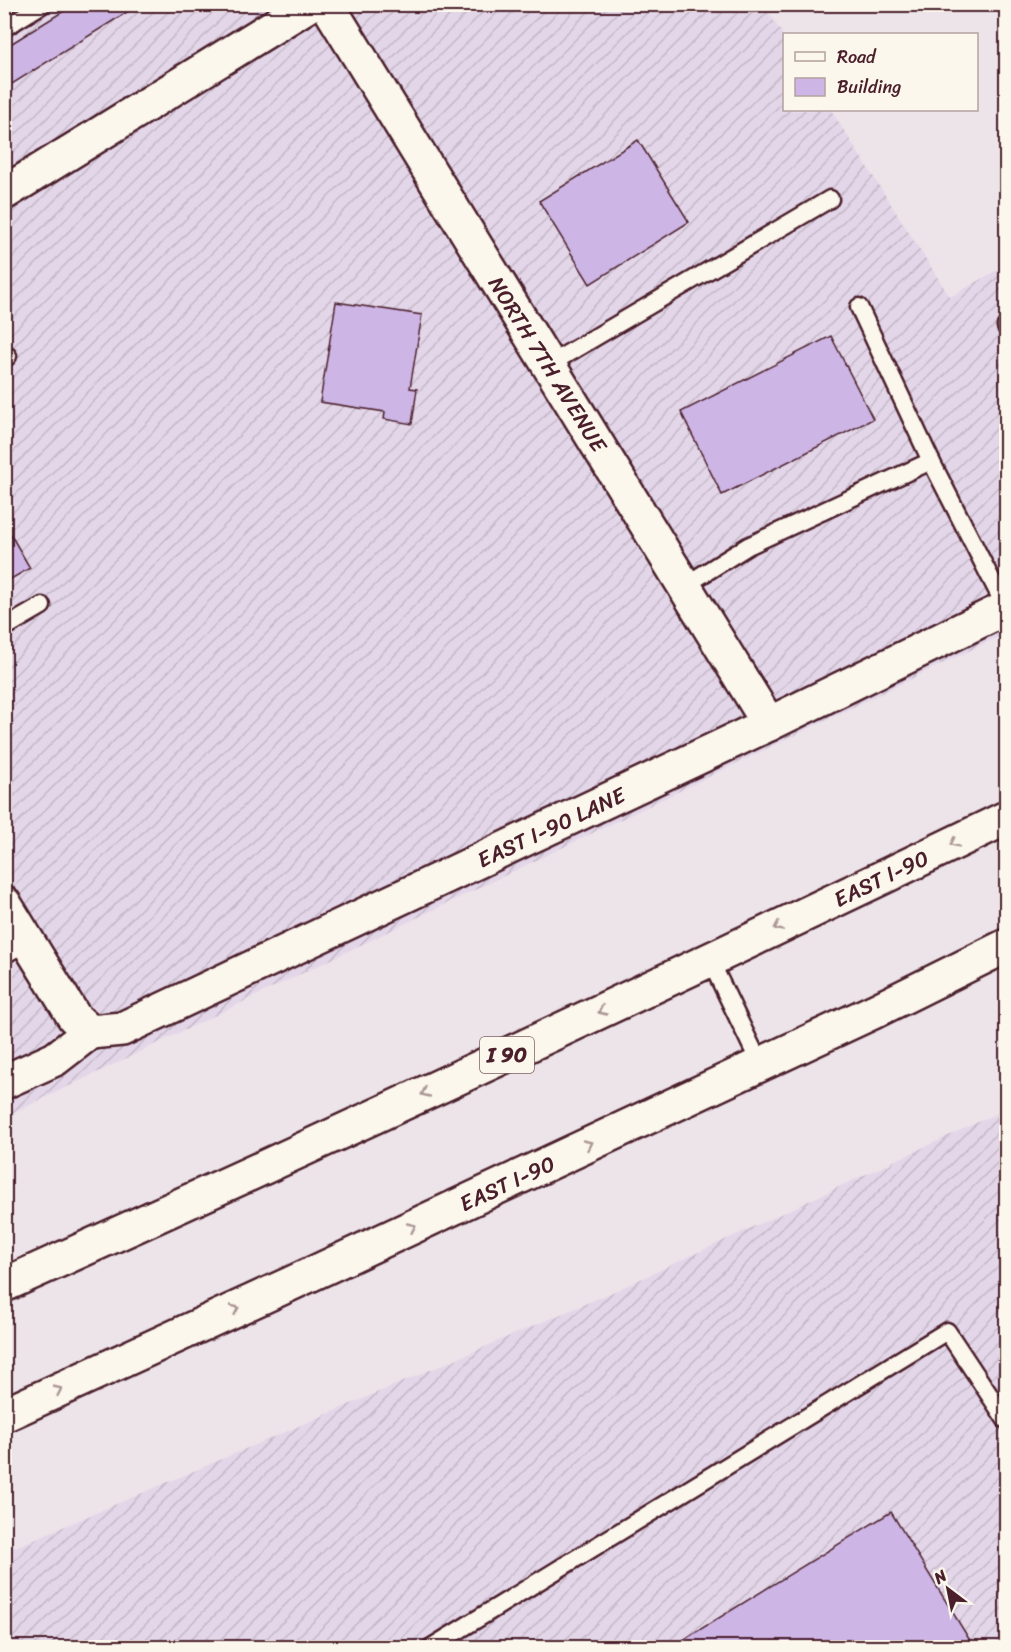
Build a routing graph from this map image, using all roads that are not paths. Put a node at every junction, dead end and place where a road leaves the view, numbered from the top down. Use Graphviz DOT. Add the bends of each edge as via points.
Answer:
graph roads {
  1 [pos="43,4"];
  2 [pos="310,4"];
  3 [pos="327,4"];
  4 [pos="4,28"];
  5 [pos="4,193"];
  6 [pos="830,199"];
  7 [pos="859,307"];
  8 [pos="548,365"];
  9 [pos="931,462"];
  10 [pos="684,586"];
  11 [pos="42,606"];
  12 [pos="1006,608"];
  13 [pos="4,628"];
  14 [pos="769,724"];
  15 [pos="1006,818"];
  16 [pos="4,903"];
  17 [pos="1006,946"];
  18 [pos="16,948"];
  19 [pos="710,960"];
  20 [pos="90,1032"];
  21 [pos="760,1064"];
  22 [pos="4,1082"];
  23 [pos="4,1285"];
  24 [pos="4,1415"];
  25 [pos="1006,1420"];
  26 [pos="430,1647"];
  1 -- 4 [label="lane"];
  2 -- 5 [label="main road"];
  3 -- 8 [label="main road, NORTH 7TH AVENUE"];
  6 -- 8 [label="lane"];
  7 -- 9 [label="lane"];
  8 -- 10 [label="main road, NORTH 7TH AVENUE"];
  9 -- 10 [label="lane" via="748,546"];
  9 -- 12 [label="lane"];
  10 -- 14 [label="main road, NORTH 7TH AVENUE"];
  11 -- 13 [label="lane"];
  12 -- 14 [label="main road, EAST I-90 LANE"];
  14 -- 20 [label="main road, EAST I-90 LANE" via="122,1029"];
  15 -- 19 [label="main road, EAST I-90 / I 90, one-way"];
  16 -- 18 [label="main road"];
  17 -- 21 [label="main road, EAST I-90"];
  18 -- 20 [label="main road"];
  19 -- 21 [label="lane"];
  19 -- 23 [label="main road, EAST I-90 / I 90, one-way"];
  20 -- 22 [label="main road" via="55,1059"];
  24 -- 21 [label="main road, EAST I-90, one-way"];
  25 -- 26 [label="lane" via="947,1331"];
}
